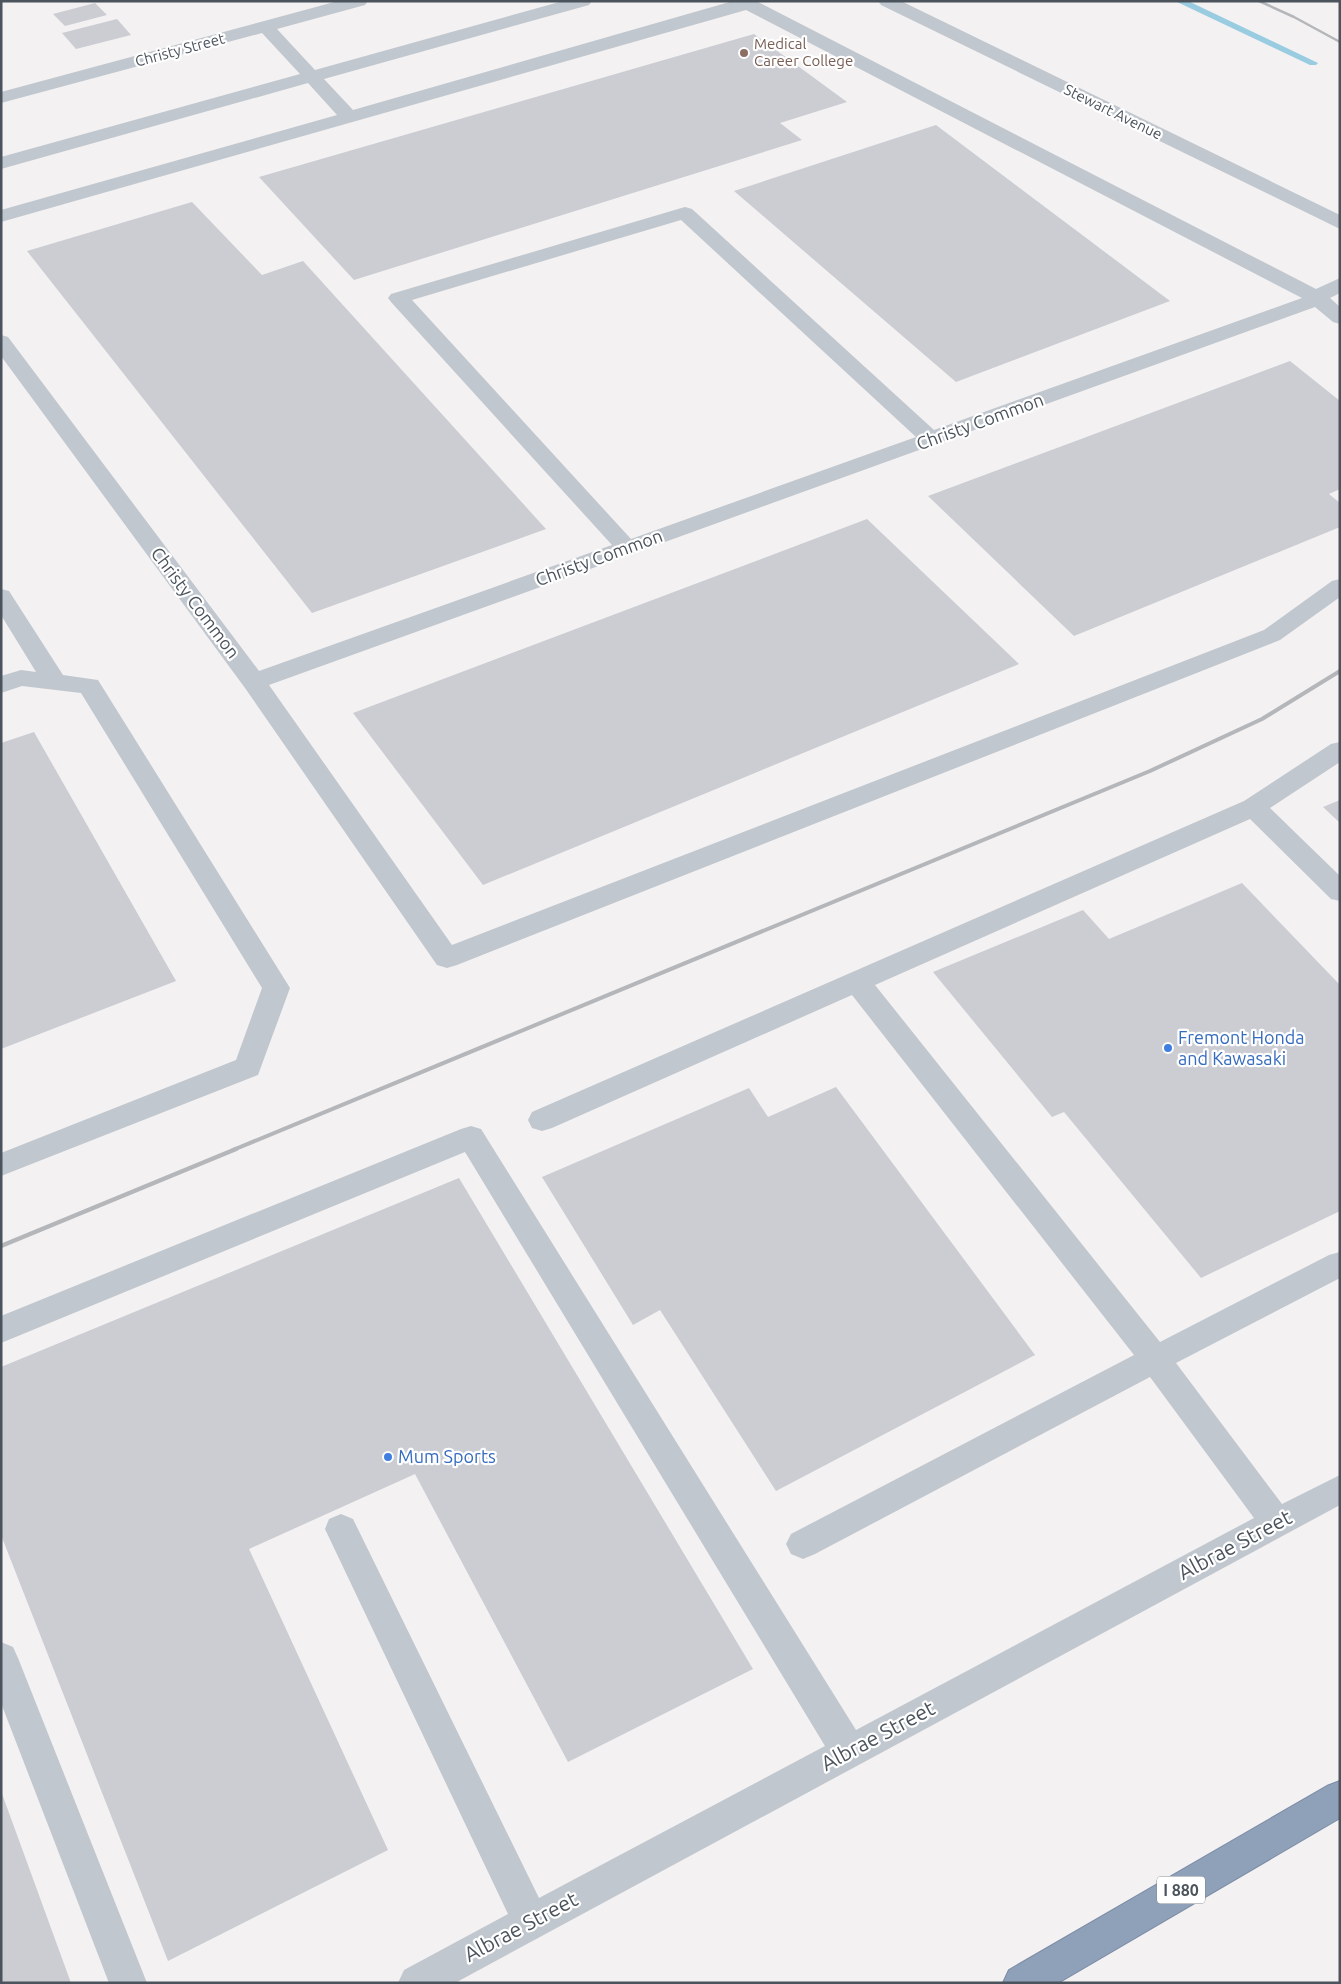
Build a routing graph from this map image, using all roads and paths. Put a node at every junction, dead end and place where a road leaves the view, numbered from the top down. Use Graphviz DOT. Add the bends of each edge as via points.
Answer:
graph roads {
  1 [pos="359,1"];
  2 [pos="583,1"];
  3 [pos="887,1"];
  4 [pos="745,3"];
  5 [pos="266,26"];
  6 [pos="311,77"];
  7 [pos="1,98"];
  8 [pos="350,117"];
  9 [pos="1,163"];
  10 [pos="1,216"];
  11 [pos="1340,223"];
  12 [pos="1340,284"];
  13 [pos="1316,297"];
  14 [pos="1340,318"];
  15 [pos="1,341"];
  16 [pos="931,439"];
  17 [pos="627,548"];
  18 [pos="1340,586"];
  19 [pos="1,596"];
  20 [pos="55,682"];
  21 [pos="254,682"];
  22 [pos="1,685"];
  23 [pos="1340,750"];
  24 [pos="1253,807"];
  25 [pos="1340,892"];
  26 [pos="856,981"];
  27 [pos="542,1120"];
  28 [pos="1,1165"];
  29 [pos="1340,1264"];
  30 [pos="1,1330"];
  31 [pos="1155,1359"];
  32 [pos="1340,1489"];
  33 [pos="1277,1523"];
  34 [pos="340,1529"];
  35 [pos="804,1544"];
  36 [pos="1,1658"];
  37 [pos="851,1751"];
  38 [pos="1340,1798"];
  39 [pos="532,1922"];
  40 [pos="128,1983"];
  41 [pos="417,1983"];
  42 [pos="1022,1983"];
  1 -- 5 [label="street, Christy Street"];
  2 -- 6 [label="street"];
  3 -- 11 [label="street, Stewart Avenue"];
  4 -- 8 [label="street"];
  4 -- 13 [label="street"];
  5 -- 6 [label="street"];
  5 -- 7 [label="street, Christy Street"];
  6 -- 8 [label="street"];
  6 -- 9 [label="street"];
  8 -- 10 [label="street"];
  12 -- 13 [label="street, Christy Common"];
  13 -- 14 [label="street"];
  13 -- 16 [label="street, Christy Common" via="1302,306"];
  15 -- 21 [label="street, Christy Common"];
  16 -- 17 [label="street, Christy Common"];
  16 -- 17 [label="street" via="684,214 398,298"];
  17 -- 21 [label="street, Christy Common"];
  18 -- 21 [label="street" via="1272,635 447,958"];
  19 -- 20 [label="street"];
  20 -- 22 [label="street" via="21,678"];
  20 -- 28 [label="street" via="89,686 276,988 248,1067"];
  23 -- 24 [label="street"];
  24 -- 25 [label="street"];
  24 -- 26 [label="street"];
  26 -- 27 [label="street"];
  26 -- 31 [label="street"];
  29 -- 31 [label="street"];
  30 -- 37 [label="street" via="472,1137 837,1734"];
  31 -- 33 [label="street"];
  31 -- 35 [label="street"];
  32 -- 33 [label="street, Albrae Street"];
  33 -- 37 [label="street, Albrae Street"];
  34 -- 39 [label="street"];
  36 -- 40 [label="street"];
  37 -- 39 [label="street, Albrae Street"];
  38 -- 42 [label="highway, I 880"];
  39 -- 41 [label="street, Albrae Street"];
}
